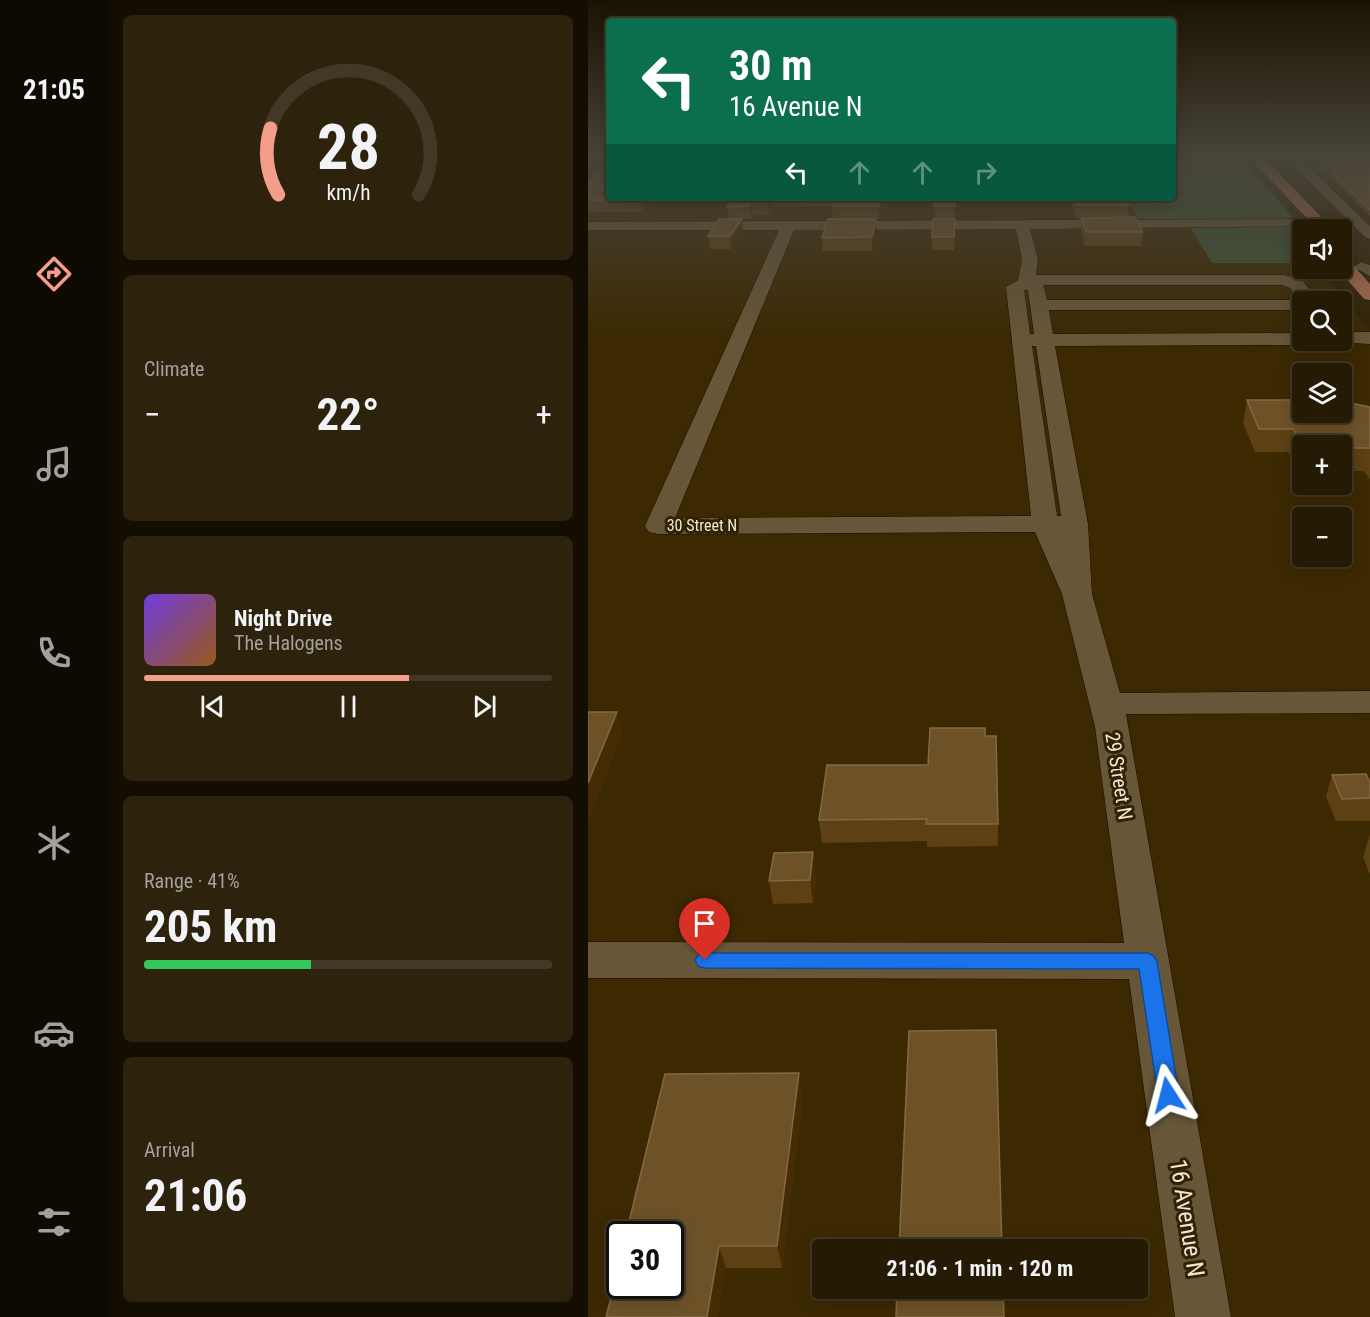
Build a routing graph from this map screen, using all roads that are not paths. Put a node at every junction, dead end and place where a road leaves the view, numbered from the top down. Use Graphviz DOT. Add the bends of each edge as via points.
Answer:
graph roads {
  1 [pos="1352,216"];
  2 [pos="1022,224"];
  3 [pos="789,225"];
  4 [pos="588,226"];
  5 [pos="1292,226"];
  6 [pos="1370,234"];
  7 [pos="1352,256"];
  8 [pos="1292,269"];
  9 [pos="1270,271"];
  10 [pos="1367,271"];
  11 [pos="1352,275"];
  12 [pos="1026,282"];
  13 [pos="1298,291"];
  14 [pos="1370,295"];
  15 [pos="1038,305"];
  16 [pos="1292,307"];
  17 [pos="1352,338"];
  18 [pos="1370,338"];
  19 [pos="1292,339"];
  20 [pos="1033,340"];
  21 [pos="1046,524"];
  22 [pos="1075,524"];
  23 [pos="1077,594"];
  24 [pos="1370,702"];
  25 [pos="1106,704"];
  26 [pos="588,960"];
  27 [pos="1148,961"];
  28 [pos="1203,1317"];
  1 -- 6 [label="street"];
  2 -- 3 [label="street"];
  2 -- 5 [label="street"];
  2 -- 12 [label="street" via="1030,260"];
  3 -- 4 [label="street"];
  3 -- 21 [label="street, 30 Street N" via="658,526"];
  7 -- 10 [label="main road"];
  8 -- 9 [label="street"];
  9 -- 12 [label="street"];
  9 -- 13 [label="street" via="1296,284"];
  11 -- 14 [label="main road"];
  12 -- 15 [label="street" via="1036,287"];
  12 -- 20 [label="street" via="1015,287"];
  15 -- 16 [label="street"];
  15 -- 20 [label="street"];
  17 -- 18 [label="street"];
  19 -- 20 [label="street"];
  20 -- 21 [label="street"];
  20 -- 22 [label="street"];
  21 -- 22 [label="street, 30 Street N"];
  21 -- 23 [label="street"];
  22 -- 23 [label="street"];
  23 -- 25 [label="street, 29 Street N"];
  24 -- 25 [label="street"];
  25 -- 27 [label="street, 29 Street N"];
  26 -- 27 [label="street"];
  27 -- 28 [label="street, 16 Avenue N"];
}
